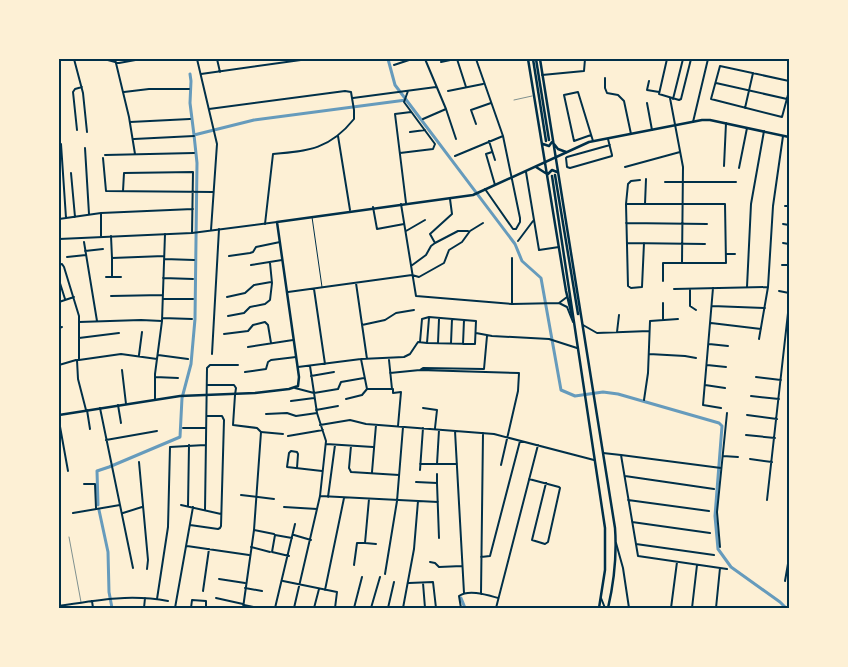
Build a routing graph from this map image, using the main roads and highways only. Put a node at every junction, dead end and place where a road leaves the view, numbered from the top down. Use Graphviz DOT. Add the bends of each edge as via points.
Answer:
graph roads {
  1 [pos="528,59"];
  2 [pos="536,59"];
  3 [pos="789,137"];
  4 [pos="549,140"];
  5 [pos="542,142"];
  6 [pos="566,152"];
  7 [pos="555,158"];
  8 [pos="546,162"];
  9 [pos="536,167"];
  10 [pos="555,174"];
  11 [pos="548,175"];
  12 [pos="574,324"];
  13 [pos="59,415"];
  14 [pos="599,608"];
  15 [pos="607,608"];
  1 -- 5 [label="main road"];
  2 -- 4 [label="main road"];
  2 -- 4 [label="main road" via="542,75"];
  3 -- 6 [label="main road" via="710,120 593,141"];
  4 -- 5 [label="main road" via="549,146"];
  4 -- 6 [label="main road" via="558,150"];
  4 -- 7 [label="main road"];
  5 -- 8 [label="main road"];
  6 -- 7 [label="main road"];
  7 -- 8 [label="main road"];
  7 -- 10 [label="main road"];
  8 -- 9 [label="main road"];
  8 -- 11 [label="main road"];
  9 -- 11 [label="main road"];
  9 -- 13 [label="main road" via="473,195 277,222 298,367 296,388 235,395 182,396"];
  10 -- 11 [label="main road" via="556,170 552,170"];
  10 -- 12 [label="main road"];
  10 -- 15 [label="main road" via="616,543"];
  11 -- 12 [label="main road"];
  12 -- 14 [label="main road" via="606,540"];
}
